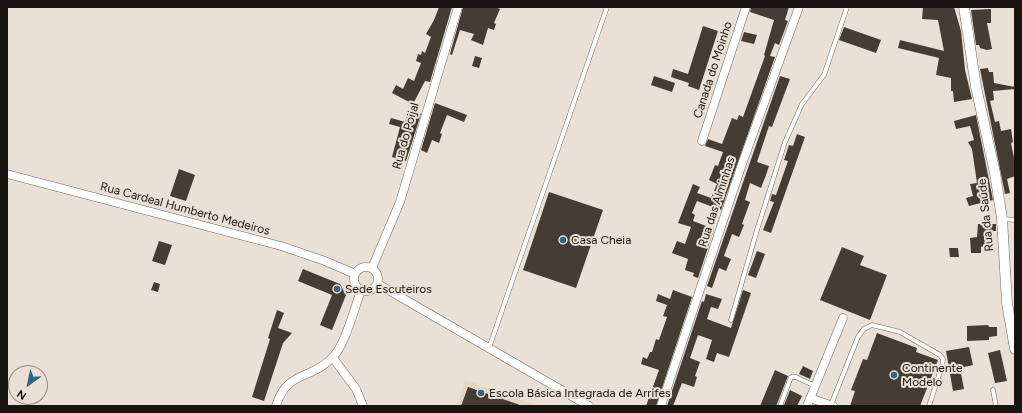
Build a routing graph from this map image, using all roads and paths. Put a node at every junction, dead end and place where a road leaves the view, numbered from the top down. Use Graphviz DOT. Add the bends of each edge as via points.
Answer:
graph roads {
  1 [pos="458,7"];
  2 [pos="607,7"];
  3 [pos="746,7"];
  4 [pos="799,7"];
  5 [pos="847,7"];
  6 [pos="964,7"];
  7 [pos="702,141"];
  8 [pos="7,174"];
  9 [pos="1002,219"];
  10 [pos="1015,220"];
  11 [pos="372,268"];
  12 [pos="355,274"];
  13 [pos="378,284"];
  14 [pos="361,291"];
  15 [pos="843,318"];
  16 [pos="731,320"];
  17 [pos="489,348"];
  18 [pos="1015,349"];
  19 [pos="333,358"];
  20 [pos="815,386"];
  21 [pos="993,390"];
  22 [pos="810,398"];
  23 [pos="276,406"];
  24 [pos="363,406"];
  25 [pos="589,406"];
  26 [pos="662,406"];
  27 [pos="780,406"];
  28 [pos="807,406"];
  29 [pos="832,406"];
  30 [pos="929,406"];
  31 [pos="996,406"];
  1 -- 11 [label="street, Rua do Poijal" via="400,202"];
  2 -- 17 [label="lane"];
  3 -- 7 [label="street, Canada do Moinho"];
  4 -- 26 [label="street, Rua das Alminhas" via="742,164"];
  5 -- 16 [label="lane" via="824,75 802,104 785,142"];
  6 -- 9 [label="street, Rua da Saúde" via="976,87 995,173"];
  8 -- 12 [label="street, Rua Cardeal Humberto Medeiros" via="281,246"];
  9 -- 10 [label="lane"];
  9 -- 18 [label="street, Rua da Saúde" via="1007,303"];
  11 -- 12 [label="street" via="362,268"];
  11 -- 13 [label="street" via="377,274"];
  12 -- 14 [label="street" via="354,284"];
  13 -- 14 [label="street" via="371,291"];
  13 -- 17 [label="street"];
  14 -- 19 [label="street"];
  15 -- 20 [label="street"];
  17 -- 25 [label="street"];
  19 -- 23 [label="street" via="320,367 294,378 282,391"];
  19 -- 24 [label="street" via="356,390"];
  20 -- 22 [label="street"];
  20 -- 27 [label="lane" via="796,377 791,378"];
  21 -- 31 [label="lane"];
  22 -- 28 [label="street"];
  22 -- 29 [label="street"];
  29 -- 30 [label="lane" via="858,337 864,329 872,325 900,332 943,359"];
}
